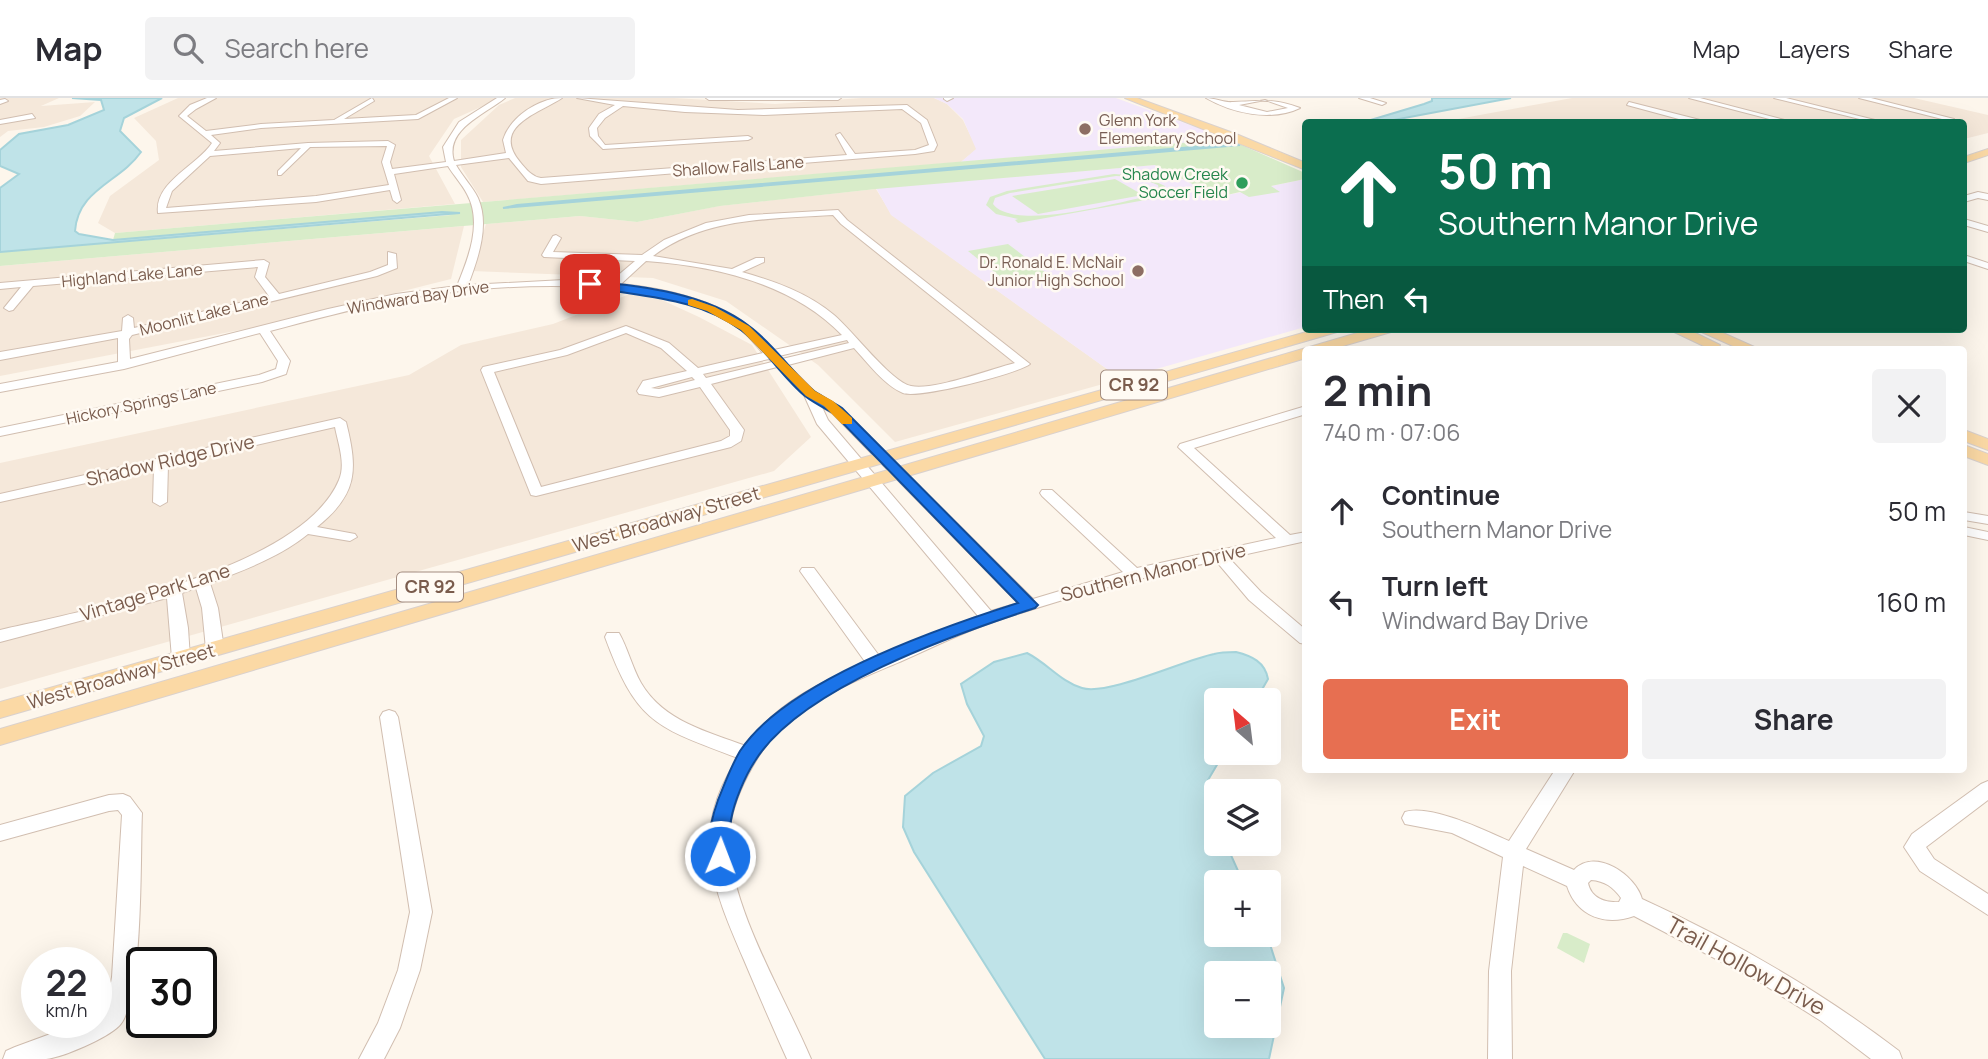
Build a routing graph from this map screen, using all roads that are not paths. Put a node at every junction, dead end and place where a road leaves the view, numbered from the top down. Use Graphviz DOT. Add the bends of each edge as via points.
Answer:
graph roads {
  1 [pos="214,98"];
  2 [pos="296,98"];
  3 [pos="454,98"];
  4 [pos="502,98"];
  5 [pos="509,98"];
  6 [pos="559,98"];
  7 [pos="580,98"];
  8 [pos="708,98"];
  9 [pos="718,98"];
  10 [pos="838,98"];
  11 [pos="1129,98"];
  12 [pos="1147,98"];
  13 [pos="1209,98"];
  14 [pos="1362,98"];
  15 [pos="1651,98"];
  16 [pos="1692,98"];
  17 [pos="1777,98"];
  18 [pos="1863,98"];
  19 [pos="372,100"];
  20 [pos="286,102"];
  21 [pos="1382,103"];
  22 [pos="491,104"];
  23 [pos="622,104"];
  24 [pos="1231,105"];
  25 [pos="1180,109"];
  26 [pos="699,111"];
  27 [pos="1168,112"];
  28 [pos="32,116"];
  29 [pos="684,116"];
  30 [pos="1686,119"];
  31 [pos="1776,119"];
  32 [pos="1866,119"];
  33 [pos="1950,119"];
  34 [pos="0,122"];
  35 [pos="335,122"];
  36 [pos="206,133"];
  37 [pos="1245,134"];
  38 [pos="840,135"];
  39 [pos="1233,136"];
  40 [pos="748,138"];
  41 [pos="1988,142"];
  42 [pos="308,145"];
  43 [pos="667,145"];
  44 [pos="1967,148"];
  45 [pos="1988,152"];
  46 [pos="510,153"];
  47 [pos="210,154"];
  48 [pos="852,157"];
  49 [pos="1302,157"];
  50 [pos="1967,159"];
  51 [pos="450,162"];
  52 [pos="1302,165"];
  53 [pos="388,170"];
  54 [pos="670,171"];
  55 [pos="281,173"];
  56 [pos="395,187"];
  57 [pos="397,200"];
  58 [pos="1967,223"];
  59 [pos="1988,229"];
  60 [pos="556,238"];
  61 [pos="391,254"];
  62 [pos="646,258"];
  63 [pos="1967,259"];
  64 [pos="760,260"];
  65 [pos="1988,266"];
  66 [pos="731,273"];
  67 [pos="29,284"];
  68 [pos="0,286"];
  69 [pos="612,286"];
  70 [pos="462,287"];
  71 [pos="275,296"];
  72 [pos="9,308"];
  73 [pos="128,318"];
  74 [pos="264,330"];
  75 [pos="128,333"];
  76 [pos="1318,333"];
  77 [pos="1372,333"];
  78 [pos="1685,333"];
  79 [pos="1712,333"];
  80 [pos="854,340"];
  81 [pos="1328,346"];
  82 [pos="1715,346"];
  83 [pos="1744,346"];
  84 [pos="1302,354"];
  85 [pos="0,355"];
  86 [pos="150,359"];
  87 [pos="778,359"];
  88 [pos="124,365"];
  89 [pos="698,378"];
  90 [pos="0,388"];
  91 [pos="810,394"];
  92 [pos="1302,411"];
  93 [pos="341,422"];
  94 [pos="0,432"];
  95 [pos="1967,436"];
  96 [pos="1988,445"];
  97 [pos="1967,451"];
  98 [pos="881,457"];
  99 [pos="1988,460"];
  100 [pos="160,463"];
  101 [pos="860,463"];
  102 [pos="896,472"];
  103 [pos="874,479"];
  104 [pos="1047,493"];
  105 [pos="0,498"];
  106 [pos="160,502"];
  107 [pos="1967,516"];
  108 [pos="1988,520"];
  109 [pos="306,529"];
  110 [pos="1967,532"];
  111 [pos="1988,536"];
  112 [pos="350,537"];
  113 [pos="1302,537"];
  114 [pos="1287,540"];
  115 [pos="1218,554"];
  116 [pos="808,571"];
  117 [pos="1134,574"];
  118 [pos="202,581"];
  119 [pos="174,590"];
  120 [pos="1029,605"];
  121 [pos="988,618"];
  122 [pos="0,636"];
  123 [pos="1302,636"];
  124 [pos="613,637"];
  125 [pos="215,649"];
  126 [pos="181,658"];
  127 [pos="876,664"];
  128 [pos="0,710"];
  129 [pos="389,716"];
  130 [pos="0,737"];
  131 [pos="748,754"];
  132 [pos="1564,773"];
  133 [pos="1988,789"];
  134 [pos="1412,818"];
  135 [pos="0,833"];
  136 [pos="1514,851"];
  137 [pos="1577,881"];
  138 [pos="1631,904"];
  139 [pos="1988,906"];
  140 [pos="15,1059"];
  141 [pos="371,1059"];
  142 [pos="799,1059"];
  143 [pos="1500,1059"];
  144 [pos="1890,1059"];
  1 -- 36 [label="street" via="183,116"];
  2 -- 20 [label="street"];
  3 -- 35 [label="street" via="418,117"];
  4 -- 22 [label="street"];
  5 -- 22 [label="street"];
  6 -- 46 [label="street" via="517,122 507,140"];
  7 -- 23 [label="street"];
  8 -- 9 [label="street"];
  8 -- 29 [label="street"];
  9 -- 10 [label="street"];
  9 -- 26 [label="street"];
  11 -- 27 [label="main road"];
  12 -- 25 [label="main road"];
  13 -- 24 [label="street"];
  14 -- 21 [label="street"];
  15 -- 30 [label="street" via="1629,104"];
  16 -- 31 [label="street"];
  17 -- 32 [label="street"];
  18 -- 33 [label="street"];
  19 -- 35 [label="street"];
  22 -- 51 [label="street" via="456,131 446,147"];
  23 -- 29 [label="street"];
  23 -- 43 [label="street" via="602,116 593,128 599,145 612,149"];
  24 -- 24 [label="street" via="1261,114 1296,108 1265,98"];
  25 -- 27 [label="main road"];
  25 -- 37 [label="main road"];
  26 -- 29 [label="street"];
  26 -- 48 [label="street, Shallow Falls Lane" via="908,108 924,122 933,145 925,150"];
  27 -- 39 [label="main road"];
  28 -- 34 [label="street"];
  35 -- 36 [label="street"];
  36 -- 47 [label="street" via="216,143"];
  37 -- 39 [label="main road"];
  37 -- 49 [label="main road"];
  38 -- 48 [label="street"];
  39 -- 52 [label="main road"];
  40 -- 43 [label="street"];
  41 -- 44 [label="main road"];
  42 -- 47 [label="street"];
  42 -- 53 [label="street" via="388,143"];
  42 -- 55 [label="street"];
  43 -- 54 [label="street"];
  45 -- 50 [label="main road"];
  46 -- 51 [label="street"];
  46 -- 54 [label="street, Shallow Falls Lane" via="531,179 541,181"];
  47 -- 56 [label="street" via="166,192 161,211 317,199"];
  48 -- 54 [label="street, Shallow Falls Lane"];
  51 -- 53 [label="street"];
  51 -- 70 [label="street" via="472,195 479,217"];
  53 -- 56 [label="street"];
  56 -- 57 [label="street"];
  58 -- 59 [label="street"];
  60 -- 62 [label="street" via="547,255"];
  61 -- 71 [label="street, Moonlit Lake Lane" via="393,266 387,270"];
  62 -- 66 [label="street"];
  62 -- 69 [label="street"];
  62 -- 80 [label="street" via="678,237 727,222 835,212 1024,364 913,391 902,387"];
  63 -- 65 [label="street"];
  64 -- 66 [label="street"];
  66 -- 80 [label="street" via="796,297 837,322"];
  67 -- 68 [label="street, Highland Lake Lane"];
  67 -- 71 [label="street, Highland Lake Lane" via="264,263 260,277"];
  67 -- 72 [label="street"];
  69 -- 70 [label="street, Windward Bay Drive"];
  69 -- 87 [label="street, Windward Bay Drive" via="667,295 711,309 745,328"];
  70 -- 74 [label="street, Windward Bay Drive" via="365,303"];
  71 -- 75 [label="street, Moonlit Lake Lane"];
  73 -- 75 [label="street"];
  74 -- 86 [label="street, Windward Bay Drive"];
  74 -- 94 [label="street, Hickory Springs Lane" via="284,362 282,371"];
  75 -- 85 [label="street, Moonlit Lake Lane"];
  75 -- 86 [label="street" via="144,336"];
  75 -- 88 [label="street" via="123,339"];
  76 -- 98 [label="main road, West Broadway Street / CR 92"];
  77 -- 81 [label="main road"];
  78 -- 82 [label="main road"];
  79 -- 83 [label="main road"];
  80 -- 87 [label="street"];
  84 -- 102 [label="main road, West Broadway Street / CR 92"];
  86 -- 88 [label="street, Windward Bay Drive"];
  87 -- 89 [label="street"];
  87 -- 91 [label="street, Windward Bay Drive"];
  88 -- 90 [label="street, Windward Bay Drive"];
  89 -- 89 [label="street" via="737,430 736,438 536,492 487,370 563,353 626,329 673,349"];
  91 -- 98 [label="street, Windward Bay Drive" via="837,411"];
  91 -- 101 [label="street, Windward Bay Drive" via="822,421"];
  92 -- 114 [label="street" via="1185,447"];
  93 -- 100 [label="street, Shadow Ridge Drive"];
  93 -- 109 [label="street, Vintage Park Lane" via="348,466 345,483 334,502"];
  95 -- 96 [label="main road"];
  97 -- 99 [label="main road"];
  98 -- 101 [label="main road, West Broadway Street / CR 92"];
  98 -- 102 [label="street, Windward Bay Drive"];
  100 -- 105 [label="street, Shadow Ridge Drive"];
  100 -- 106 [label="street"];
  101 -- 103 [label="street, Windward Bay Drive"];
  101 -- 125 [label="main road, West Broadway Street / CR 92"];
  102 -- 103 [label="main road, West Broadway Street / CR 92"];
  102 -- 120 [label="street, Windward Bay Drive"];
  103 -- 121 [label="street, Windward Bay Drive"];
  103 -- 130 [label="main road, West Broadway Street / CR 92"];
  104 -- 117 [label="street"];
  107 -- 108 [label="street"];
  109 -- 112 [label="street"];
  109 -- 118 [label="street, Vintage Park Lane" via="265,554"];
  110 -- 111 [label="street"];
  113 -- 114 [label="street, Southern Manor Drive"];
  114 -- 115 [label="street, Southern Manor Drive"];
  115 -- 117 [label="street, Southern Manor Drive"];
  115 -- 123 [label="street" via="1263,603"];
  116 -- 127 [label="street"];
  117 -- 120 [label="street, Southern Manor Drive"];
  118 -- 119 [label="street, Vintage Park Lane"];
  118 -- 125 [label="street"];
  119 -- 122 [label="street, Vintage Park Lane"];
  119 -- 126 [label="street"];
  120 -- 121 [label="street, Southern Manor Drive"];
  121 -- 127 [label="street, Southern Manor Drive"];
  124 -- 131 [label="street" via="628,674 648,705 685,730"];
  125 -- 126 [label="main road, West Broadway Street / CR 92"];
  126 -- 128 [label="main road, West Broadway Street / CR 92"];
  127 -- 131 [label="street, Southern Manor Drive" via="832,684 785,714"];
  129 -- 141 [label="street" via="421,912 409,970"];
  131 -- 142 [label="street, Southern Manor Drive" via="721,819 722,871 730,903"];
  132 -- 136 [label="street"];
  133 -- 139 [label="street" via="1914,847 1927,865"];
  134 -- 136 [label="street" via="1455,826"];
  135 -- 140 [label="street" via="89,807 123,802 132,813 120,1001 111,1018 84,1033"];
  136 -- 137 [label="street"];
  136 -- 143 [label="street" via="1500,971"];
  137 -- 138 [label="street" via="1586,901 1603,911 1621,912"];
  137 -- 138 [label="street" via="1585,872 1609,874 1624,885"];
  138 -- 144 [label="street, Trail Hollow Drive" via="1772,975"];
}
